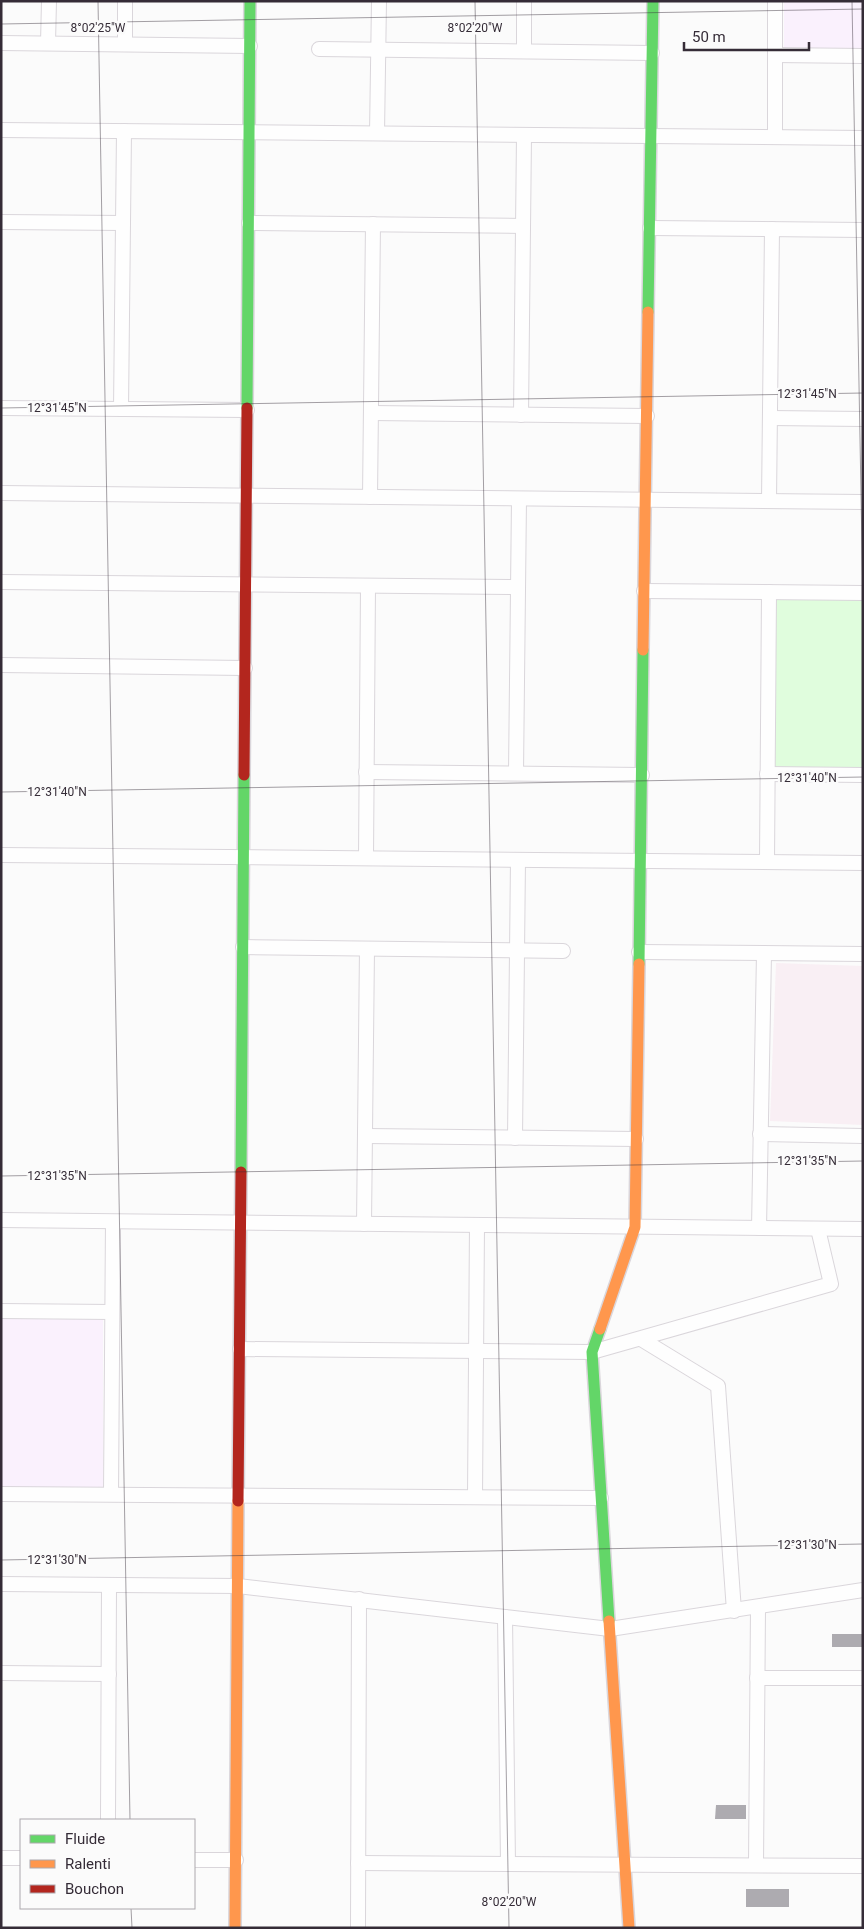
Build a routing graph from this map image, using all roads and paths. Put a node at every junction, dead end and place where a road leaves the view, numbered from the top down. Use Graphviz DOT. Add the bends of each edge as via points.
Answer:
graph roads {
  1 [pos="49,1"];
  2 [pos="125,1"];
  3 [pos="250,1"];
  4 [pos="379,1"];
  5 [pos="524,1"];
  6 [pos="653,1"];
  7 [pos="776,1"];
  8 [pos="1,43"];
  9 [pos="48,44"];
  10 [pos="125,44"];
  11 [pos="250,46"];
  12 [pos="319,50"];
  13 [pos="378,50"];
  14 [pos="524,52"];
  15 [pos="652,52"];
  16 [pos="775,55"];
  17 [pos="863,56"];
  18 [pos="1,130"];
  19 [pos="124,131"];
  20 [pos="250,132"];
  21 [pos="377,133"];
  22 [pos="524,135"];
  23 [pos="651,136"];
  24 [pos="774,137"];
  25 [pos="863,138"];
  26 [pos="1,222"];
  27 [pos="123,223"];
  28 [pos="249,223"];
  29 [pos="373,224"];
  30 [pos="522,226"];
  31 [pos="650,228"];
  32 [pos="772,229"];
  33 [pos="863,230"];
  34 [pos="1,408"];
  35 [pos="121,409"];
  36 [pos="247,410"];
  37 [pos="371,413"];
  38 [pos="521,415"];
  39 [pos="647,416"];
  40 [pos="770,418"];
  41 [pos="863,419"];
  42 [pos="1,493"];
  43 [pos="247,496"];
  44 [pos="370,497"];
  45 [pos="519,499"];
  46 [pos="646,500"];
  47 [pos="769,501"];
  48 [pos="863,502"];
  49 [pos="1,582"];
  50 [pos="246,584"];
  51 [pos="368,586"];
  52 [pos="518,587"];
  53 [pos="644,591"];
  54 [pos="770,592"];
  55 [pos="863,593"];
  56 [pos="1,665"];
  57 [pos="245,668"];
  58 [pos="366,772"];
  59 [pos="516,773"];
  60 [pos="768,774"];
  61 [pos="642,775"];
  62 [pos="863,775"];
  63 [pos="1,854"];
  64 [pos="244,857"];
  65 [pos="366,858"];
  66 [pos="518,860"];
  67 [pos="640,861"];
  68 [pos="767,862"];
  69 [pos="863,863"];
  70 [pos="243,947"];
  71 [pos="367,949"];
  72 [pos="517,950"];
  73 [pos="563,951"];
  74 [pos="639,952"];
  75 [pos="764,953"];
  76 [pos="863,954"];
  77 [pos="760,1134"];
  78 [pos="366,1136"];
  79 [pos="863,1136"];
  80 [pos="515,1138"];
  81 [pos="636,1139"];
  82 [pos="1,1220"];
  83 [pos="113,1222"];
  84 [pos="241,1223"];
  85 [pos="364,1224"];
  86 [pos="477,1225"];
  87 [pos="635,1227"];
  88 [pos="759,1228"];
  89 [pos="818,1229"];
  90 [pos="863,1229"];
  91 [pos="1,1311"];
  92 [pos="112,1312"];
  93 [pos="641,1339"];
  94 [pos="240,1350"];
  95 [pos="476,1351"];
  96 [pos="592,1352"];
  97 [pos="1,1494"];
  98 [pos="111,1494"];
  99 [pos="239,1495"];
  100 [pos="475,1497"];
  101 [pos="602,1498"];
  102 [pos="1,1584"];
  103 [pos="110,1585"];
  104 [pos="238,1586"];
  105 [pos="863,1590"];
  106 [pos="360,1599"];
  107 [pos="758,1608"];
  108 [pos="734,1611"];
  109 [pos="505,1617"];
  110 [pos="610,1629"];
  111 [pos="1,1673"];
  112 [pos="109,1674"];
  113 [pos="758,1678"];
  114 [pos="863,1678"];
  115 [pos="108,1819"];
  116 [pos="1,1858"];
  117 [pos="20,1858"];
  118 [pos="195,1860"];
  119 [pos="236,1860"];
  120 [pos="358,1863"];
  121 [pos="508,1864"];
  122 [pos="625,1864"];
  123 [pos="756,1865"];
  124 [pos="863,1866"];
  125 [pos="236,1928"];
  126 [pos="358,1928"];
  127 [pos="630,1928"];
  1 -- 9 [label="street"];
  2 -- 10 [label="street"];
  3 -- 11 [label="street"];
  4 -- 13 [label="street"];
  5 -- 14 [label="street"];
  6 -- 15 [label="street"];
  7 -- 16 [label="street"];
  8 -- 9 [label="street"];
  9 -- 10 [label="street"];
  10 -- 11 [label="street"];
  11 -- 20 [label="street"];
  12 -- 13 [label="street"];
  13 -- 14 [label="street"];
  13 -- 21 [label="street"];
  14 -- 15 [label="street"];
  15 -- 23 [label="street"];
  16 -- 17 [label="street"];
  16 -- 24 [label="street"];
  18 -- 19 [label="street"];
  19 -- 20 [label="street"];
  19 -- 27 [label="street"];
  20 -- 21 [label="street"];
  20 -- 28 [label="street"];
  21 -- 22 [label="street"];
  22 -- 23 [label="street"];
  22 -- 30 [label="street"];
  23 -- 24 [label="street"];
  23 -- 31 [label="street"];
  24 -- 25 [label="street"];
  26 -- 27 [label="street"];
  27 -- 35 [label="street"];
  28 -- 29 [label="street"];
  28 -- 36 [label="street"];
  29 -- 30 [label="street"];
  29 -- 37 [label="street"];
  30 -- 38 [label="street"];
  31 -- 32 [label="street"];
  31 -- 39 [label="street"];
  32 -- 33 [label="street"];
  32 -- 40 [label="street"];
  34 -- 35 [label="street"];
  35 -- 36 [label="street"];
  36 -- 43 [label="street"];
  37 -- 38 [label="street"];
  37 -- 44 [label="street"];
  38 -- 39 [label="street"];
  39 -- 46 [label="street"];
  40 -- 41 [label="street"];
  40 -- 47 [label="street"];
  42 -- 43 [label="street"];
  43 -- 44 [label="street"];
  43 -- 50 [label="street"];
  44 -- 45 [label="street"];
  45 -- 46 [label="street"];
  45 -- 52 [label="street"];
  46 -- 47 [label="street"];
  46 -- 53 [label="street"];
  47 -- 48 [label="street"];
  49 -- 50 [label="street"];
  50 -- 51 [label="street"];
  50 -- 57 [label="street"];
  51 -- 52 [label="street"];
  51 -- 58 [label="street"];
  52 -- 59 [label="street"];
  53 -- 54 [label="street"];
  53 -- 61 [label="street"];
  54 -- 55 [label="street"];
  54 -- 60 [label="street"];
  56 -- 57 [label="street"];
  57 -- 64 [label="street"];
  58 -- 59 [label="street"];
  58 -- 65 [label="street"];
  59 -- 61 [label="street"];
  60 -- 62 [label="street"];
  60 -- 68 [label="street"];
  61 -- 67 [label="street"];
  63 -- 64 [label="street"];
  64 -- 65 [label="street"];
  64 -- 70 [label="street"];
  65 -- 66 [label="street"];
  66 -- 67 [label="street"];
  66 -- 72 [label="street"];
  67 -- 68 [label="street"];
  67 -- 74 [label="street"];
  68 -- 69 [label="street"];
  70 -- 71 [label="street"];
  70 -- 84 [label="street"];
  71 -- 72 [label="street"];
  71 -- 78 [label="street"];
  72 -- 73 [label="street"];
  72 -- 80 [label="street"];
  74 -- 75 [label="street"];
  74 -- 81 [label="street"];
  75 -- 76 [label="street"];
  75 -- 77 [label="street"];
  77 -- 79 [label="street"];
  77 -- 88 [label="street"];
  78 -- 80 [label="street"];
  78 -- 85 [label="street"];
  80 -- 81 [label="street"];
  81 -- 87 [label="street"];
  82 -- 83 [label="street"];
  83 -- 84 [label="street"];
  83 -- 92 [label="street"];
  84 -- 85 [label="street"];
  84 -- 94 [label="street"];
  85 -- 86 [label="street"];
  86 -- 87 [label="street"];
  86 -- 95 [label="street"];
  87 -- 88 [label="street"];
  87 -- 96 [label="street"];
  88 -- 89 [label="street"];
  89 -- 90 [label="street"];
  89 -- 93 [label="street" via="831,1284"];
  91 -- 92 [label="street"];
  92 -- 98 [label="street"];
  93 -- 96 [label="street"];
  93 -- 108 [label="street" via="718,1386"];
  94 -- 95 [label="street"];
  94 -- 99 [label="street"];
  95 -- 96 [label="street"];
  95 -- 100 [label="street"];
  96 -- 101 [label="street"];
  97 -- 98 [label="street"];
  98 -- 99 [label="street"];
  99 -- 100 [label="street"];
  99 -- 104 [label="street"];
  100 -- 101 [label="street"];
  101 -- 110 [label="street"];
  102 -- 103 [label="street"];
  103 -- 104 [label="street"];
  103 -- 112 [label="street"];
  104 -- 106 [label="street"];
  104 -- 119 [label="street"];
  105 -- 107 [label="street"];
  106 -- 109 [label="street"];
  106 -- 120 [label="street"];
  107 -- 108 [label="street"];
  107 -- 113 [label="street"];
  108 -- 110 [label="street"];
  109 -- 110 [label="street"];
  109 -- 121 [label="street"];
  110 -- 122 [label="street"];
  111 -- 112 [label="street"];
  112 -- 115 [label="street"];
  113 -- 114 [label="street"];
  113 -- 123 [label="street"];
  116 -- 117 [label="street"];
  118 -- 119 [label="street"];
  119 -- 125 [label="street"];
  120 -- 121 [label="street"];
  120 -- 126 [label="street"];
  121 -- 122 [label="street"];
  122 -- 123 [label="street"];
  122 -- 127 [label="street"];
  123 -- 124 [label="street"];
}
